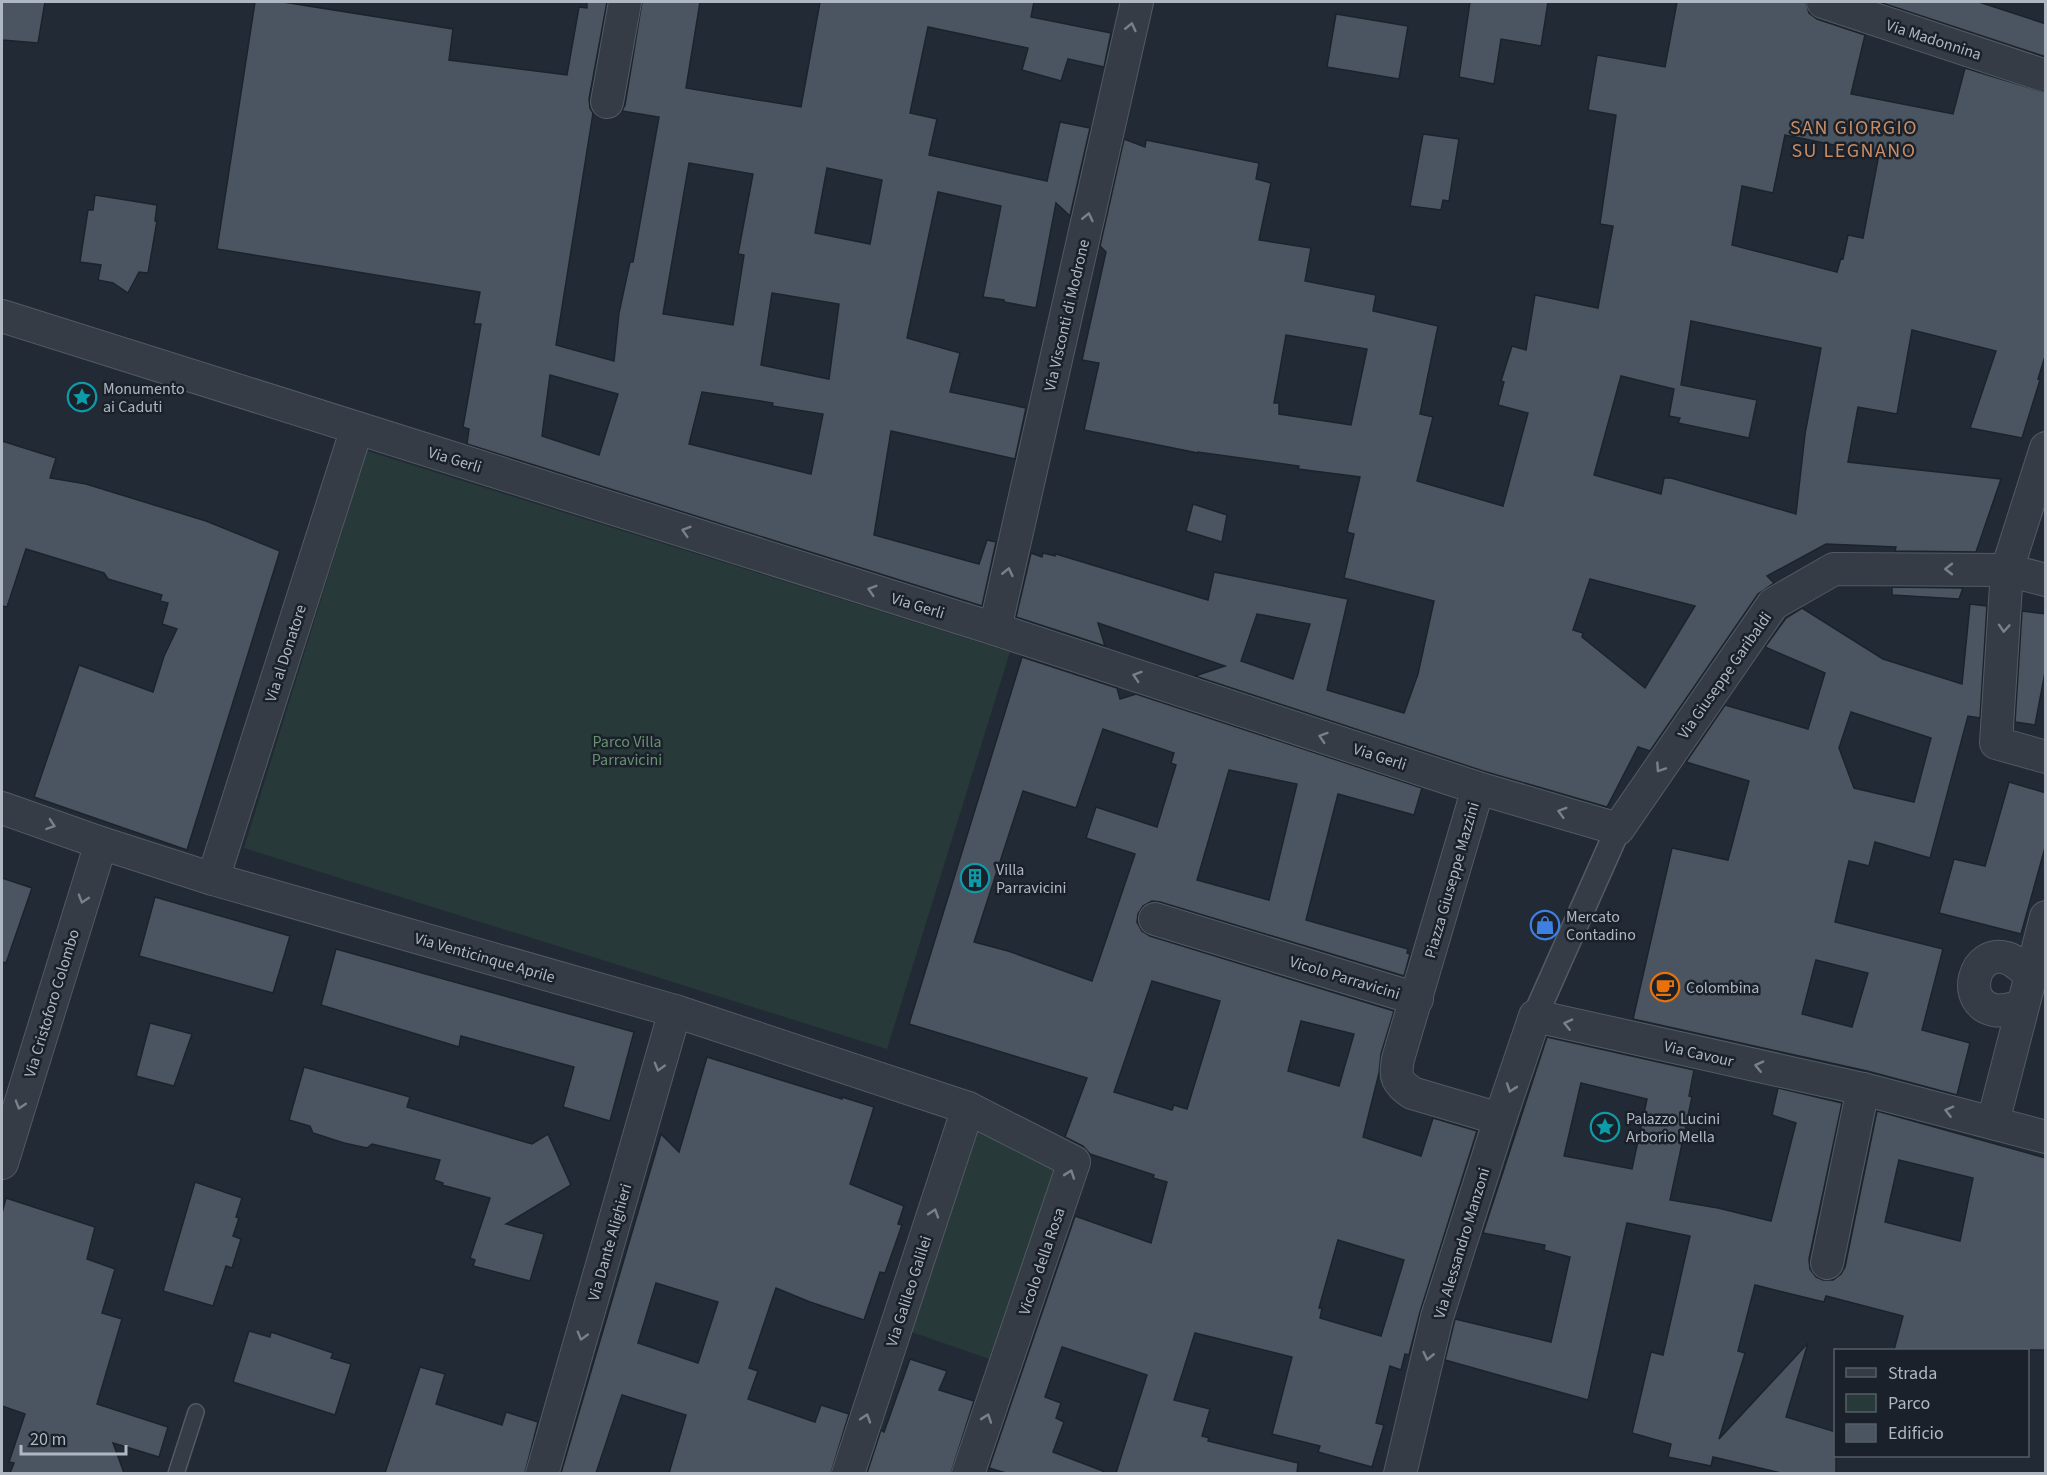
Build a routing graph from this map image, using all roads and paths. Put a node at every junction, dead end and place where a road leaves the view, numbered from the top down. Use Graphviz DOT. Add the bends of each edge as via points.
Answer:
graph roads {
  1 [pos="625,2"];
  2 [pos="1137,2"];
  3 [pos="1823,2"];
  4 [pos="2046,76"];
  5 [pos="607,102"];
  6 [pos="2,315"];
  7 [pos="357,428"];
  8 [pos="2046,448"];
  9 [pos="2007,570"];
  10 [pos="2046,580"];
  11 [pos="995,629"];
  12 [pos="2046,757"];
  13 [pos="1478,788"];
  14 [pos="2,808"];
  15 [pos="1618,829"];
  16 [pos="101,843"];
  17 [pos="213,879"];
  18 [pos="2046,917"];
  19 [pos="1155,919"];
  20 [pos="2030,974"];
  21 [pos="1417,999"];
  22 [pos="2022,1006"];
  23 [pos="675,1011"];
  24 [pos="1535,1016"];
  25 [pos="1863,1089"];
  26 [pos="968,1108"];
  27 [pos="1500,1119"];
  28 [pos="1993,1122"];
  29 [pos="2046,1137"];
  30 [pos="2,1163"];
  31 [pos="1827,1263"];
  32 [pos="195,1412"];
  33 [pos="176,1473"];
  34 [pos="542,1473"];
  35 [pos="848,1473"];
  36 [pos="969,1473"];
  37 [pos="1400,1473"];
  1 -- 5 [label="street"];
  11 -- 2 [label="street, Via Visconti di Modrone, one-way"];
  3 -- 4 [label="street, Via Madonnina"];
  6 -- 7 [label="street, Via Gerli"];
  11 -- 7 [label="street, Via Gerli, one-way"];
  7 -- 17 [label="street, Via al Donatore"];
  8 -- 9 [label="street"];
  9 -- 10 [label="street, Via Giuseppe Garibaldi"];
  9 -- 12 [label="street, one-way" via="1996,743"];
  9 -- 15 [label="street, Via Giuseppe Garibaldi, one-way" via="1834,568 1773,604"];
  13 -- 11 [label="street, Via Gerli, one-way"];
  15 -- 13 [label="street, Piazza Giuseppe Mazzini, one-way"];
  13 -- 21 [label="street, Piazza Giuseppe Mazzini"];
  14 -- 16 [label="street, Via Venticinque Aprile, one-way"];
  15 -- 24 [label="street"];
  16 -- 17 [label="street, Via Venticinque Aprile"];
  16 -- 30 [label="street, Via Cristoforo Colombo, one-way"];
  17 -- 23 [label="street, Via Venticinque Aprile"];
  18 -- 20 [label="street"];
  19 -- 21 [label="street, Vicolo Parravicini"];
  20 -- 22 [label="street"];
  20 -- 22 [label="street" via="2016,962 1999,957 1983,963 1974,979 1976,996 1988,1008 1997,1011"];
  21 -- 27 [label="street, Vicolo Parravicini" via="1398,1059 1395,1076 1401,1085 1412,1093"];
  22 -- 28 [label="street"];
  23 -- 26 [label="street, Via Venticinque Aprile"];
  23 -- 34 [label="street, Via Dante Alighieri, one-way"];
  25 -- 24 [label="street, Via Cavour, one-way"];
  24 -- 27 [label="street, Via Alessandro Manzoni, one-way"];
  28 -- 25 [label="street, Via Cavour, one-way"];
  25 -- 31 [label="street"];
  35 -- 26 [label="street, Via Galileo Galilei, one-way"];
  36 -- 26 [label="street, Vicolo della Rosa, one-way" via="1074,1162"];
  27 -- 37 [label="street, Via Alessandro Manzoni, one-way" via="1437,1317"];
  28 -- 29 [label="street, Via Cavour"];
  32 -- 33 [label="lane"];
}
